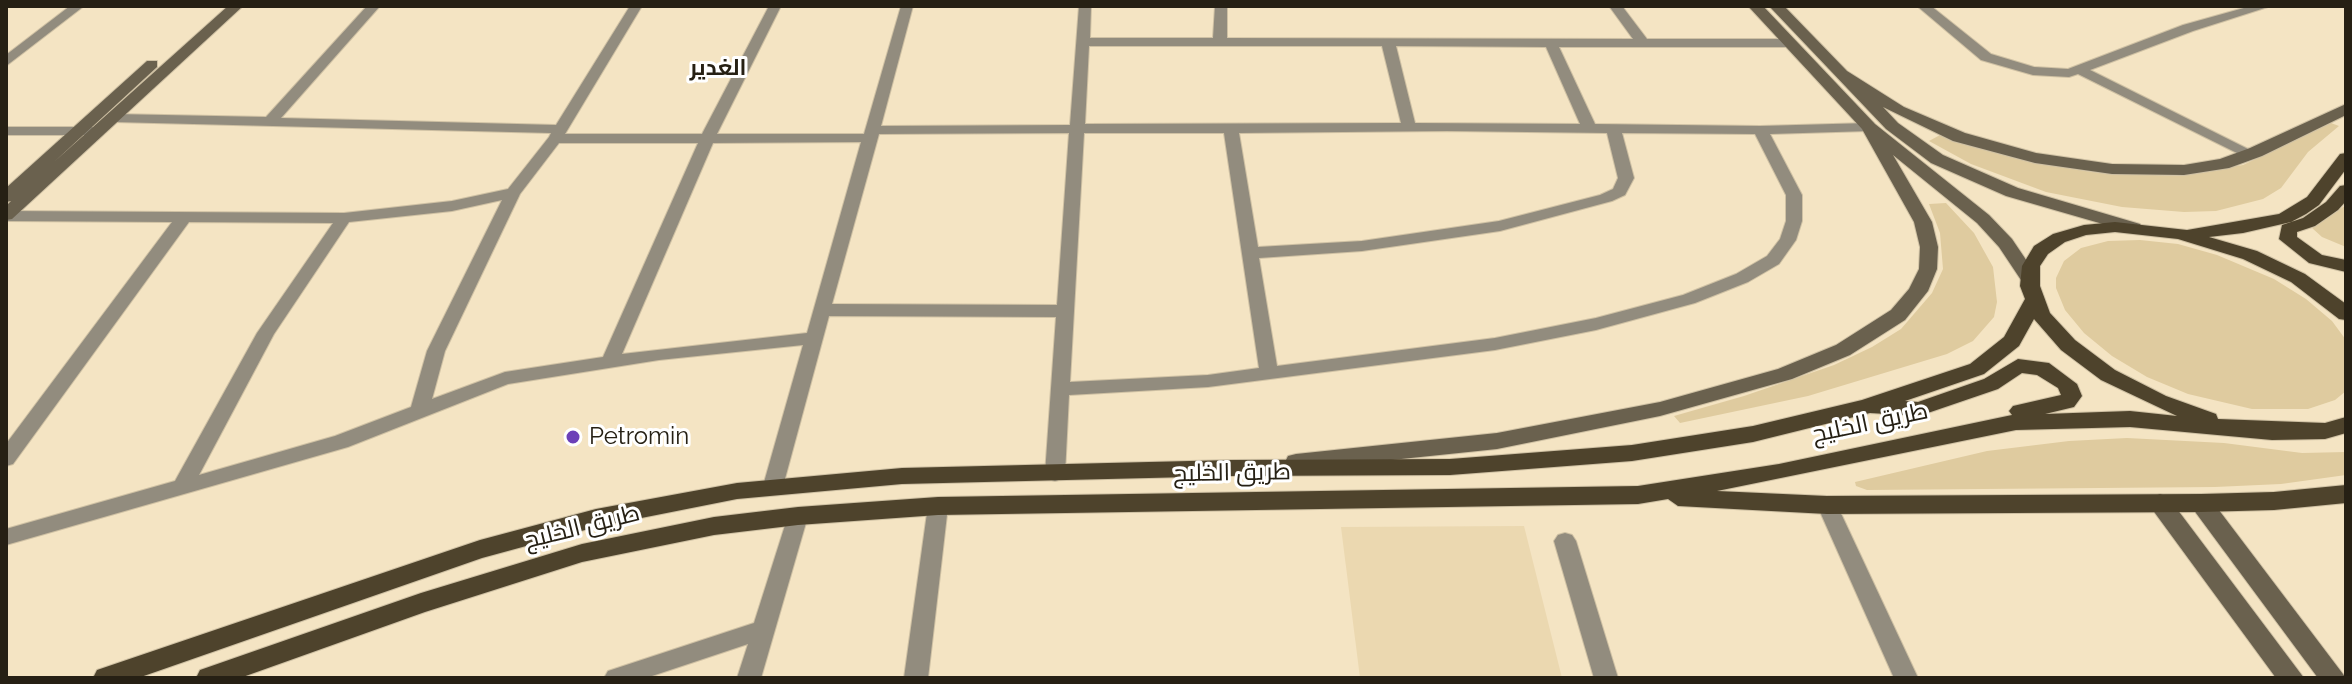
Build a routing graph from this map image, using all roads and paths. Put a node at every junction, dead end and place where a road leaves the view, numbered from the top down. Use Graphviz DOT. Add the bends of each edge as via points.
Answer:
graph roads {
  1 [pos="78,6"];
  2 [pos="218,6"];
  3 [pos="236,6"];
  4 [pos="374,6"];
  5 [pos="636,6"];
  6 [pos="775,6"];
  7 [pos="907,6"];
  8 [pos="1085,6"];
  9 [pos="1221,6"];
  10 [pos="1615,6"];
  11 [pos="1755,6"];
  12 [pos="1776,6"];
  13 [pos="2265,6"];
  14 [pos="1926,7"];
  15 [pos="2239,9"];
  16 [pos="1082,42"];
  17 [pos="1220,42"];
  18 [pos="1388,42"];
  19 [pos="1551,43"];
  20 [pos="1643,43"];
  21 [pos="1790,43"];
  22 [pos="6,62"];
  23 [pos="2080,70"];
  24 [pos="1840,73"];
  25 [pos="2346,109"];
  26 [pos="114,118"];
  27 [pos="271,120"];
  28 [pos="1409,127"];
  29 [pos="1869,127"];
  30 [pos="1077,128"];
  31 [pos="1231,128"];
  32 [pos="1589,128"];
  33 [pos="1613,128"];
  34 [pos="1760,130"];
  35 [pos="6,131"];
  36 [pos="77,131"];
  37 [pos="99,131"];
  38 [pos="557,134"];
  39 [pos="871,134"];
  40 [pos="708,137"];
  41 [pos="2250,154"];
  42 [pos="2346,158"];
  43 [pos="2346,190"];
  44 [pos="513,193"];
  45 [pos="6,197"];
  46 [pos="6,216"];
  47 [pos="184,217"];
  48 [pos="344,218"];
  49 [pos="2134,228"];
  50 [pos="2180,234"];
  51 [pos="1251,253"];
  52 [pos="2346,266"];
  53 [pos="2032,289"];
  54 [pos="822,310"];
  55 [pos="1066,311"];
  56 [pos="2346,314"];
  57 [pos="814,338"];
  58 [pos="610,361"];
  59 [pos="1269,373"];
  60 [pos="1061,389"];
  61 [pos="1865,407"];
  62 [pos="420,409"];
  63 [pos="2346,425"];
  64 [pos="2272,432"];
  65 [pos="1897,445"];
  66 [pos="6,459"];
  67 [pos="1231,468"];
  68 [pos="1055,474"];
  69 [pos="773,486"];
  70 [pos="182,487"];
  71 [pos="2346,494"];
  72 [pos="1638,495"];
  73 [pos="2160,503"];
  74 [pos="2201,503"];
  75 [pos="1827,505"];
  76 [pos="938,506"];
  77 [pos="798,516"];
  78 [pos="6,537"];
  79 [pos="1565,541"];
  80 [pos="765,629"];
  81 [pos="2335,671"];
  82 [pos="625,677"];
  83 [pos="106,678"];
  84 [pos="209,678"];
  85 [pos="749,678"];
  86 [pos="916,678"];
  87 [pos="1606,678"];
  88 [pos="1906,678"];
  89 [pos="2291,678"];
  1 -- 22 [label="street"];
  2 -- 36 [label="main road"];
  3 -- 26 [label="main road"];
  4 -- 27 [label="street"];
  5 -- 38 [label="street"];
  6 -- 40 [label="street"];
  7 -- 39 [label="street"];
  8 -- 16 [label="street"];
  9 -- 17 [label="street"];
  10 -- 20 [label="street"];
  11 -- 21 [label="main road"];
  12 -- 24 [label="main road"];
  13 -- 15 [label="street"];
  14 -- 23 [label="street" via="1986,57 2033,71"];
  15 -- 23 [label="street"];
  16 -- 17 [label="street"];
  16 -- 30 [label="street"];
  17 -- 18 [label="street"];
  18 -- 19 [label="street"];
  18 -- 28 [label="street"];
  19 -- 20 [label="street"];
  19 -- 32 [label="street"];
  20 -- 21 [label="street"];
  21 -- 29 [label="main road"];
  23 -- 41 [label="street"];
  24 -- 41 [label="main road" via="1925,123 2035,158 2141,171 2202,168"];
  24 -- 49 [label="main road" via="1903,135 1957,169 2026,197"];
  25 -- 41 [label="main road"];
  26 -- 27 [label="street"];
  26 -- 37 [label="main road"];
  27 -- 38 [label="street"];
  28 -- 31 [label="street"];
  28 -- 32 [label="street"];
  29 -- 34 [label="street"];
  29 -- 53 [label="main road" via="1983,219 2006,243"];
  29 -- 67 [label="main road" via="1923,222 1928,269 1898,315 1843,350 1729,391 1591,424 1497,441"];
  30 -- 31 [label="street"];
  30 -- 39 [label="street"];
  30 -- 55 [label="street"];
  31 -- 51 [label="street"];
  32 -- 33 [label="street"];
  33 -- 34 [label="street"];
  33 -- 51 [label="street" via="1626,178 1619,192 1606,198 1500,226 1362,246"];
  34 -- 59 [label="street" via="1794,195 1794,221 1773,260 1742,278 1689,299 1596,324 1495,344"];
  35 -- 36 [label="street"];
  36 -- 37 [label="street"];
  36 -- 45 [label="main road"];
  37 -- 46 [label="main road"];
  38 -- 40 [label="street"];
  38 -- 44 [label="street"];
  39 -- 40 [label="street"];
  39 -- 54 [label="street"];
  40 -- 58 [label="street"];
  42 -- 50 [label="main road" via="2313,201 2285,218"];
  43 -- 52 [label="main road" via="2309,222 2288,229 2288,239 2316,259"];
  44 -- 48 [label="street" via="439,208"];
  44 -- 62 [label="street" via="436,351"];
  46 -- 47 [label="street"];
  47 -- 48 [label="street"];
  47 -- 66 [label="street"];
  48 -- 70 [label="street" via="266,333"];
  49 -- 50 [label="main road, طريق الخليج"];
  49 -- 53 [label="main road, طريق الخليج" via="2084,230 2059,238 2041,250 2031,266"];
  50 -- 56 [label="main road" via="2250,255 2298,278"];
  51 -- 59 [label="street"];
  53 -- 61 [label="main road, طريق الخليج" via="2012,341 1977,369"];
  53 -- 64 [label="main road" via="2041,315 2068,345 2108,375 2201,416"];
  54 -- 55 [label="street"];
  54 -- 57 [label="street"];
  55 -- 60 [label="street"];
  57 -- 58 [label="street"];
  57 -- 69 [label="street"];
  58 -- 62 [label="street" via="505,378"];
  59 -- 60 [label="street"];
  60 -- 68 [label="street"];
  61 -- 65 [label="main road" via="1919,409 2028,365 2055,374 2072,396 2067,402 1938,429"];
  61 -- 67 [label="main road, طريق الخليج" via="1753,434 1632,453 1450,467"];
  62 -- 70 [label="street" via="341,442"];
  63 -- 64 [label="main road"];
  64 -- 65 [label="main road, طريق الخليج" via="2130,419 2063,419 2016,422"];
  65 -- 72 [label="main road, طريق الخليج" via="1779,472"];
  67 -- 68 [label="main road, طريق الخليج"];
  68 -- 69 [label="main road, طريق الخليج" via="902,476"];
  69 -- 83 [label="main road, طريق الخليج" via="526,535"];
  70 -- 78 [label="street"];
  71 -- 74 [label="main road"];
  72 -- 75 [label="main road"];
  72 -- 76 [label="main road, طريق الخليج"];
  73 -- 74 [label="main road"];
  73 -- 75 [label="main road"];
  73 -- 89 [label="main road"];
  74 -- 81 [label="main road"];
  75 -- 88 [label="street"];
  76 -- 77 [label="main road, طريق الخليج"];
  76 -- 86 [label="street"];
  77 -- 80 [label="street"];
  77 -- 84 [label="main road, طريق الخليج" via="714,526 568,557"];
  79 -- 87 [label="street"];
  80 -- 82 [label="street"];
  80 -- 85 [label="street"];
}
